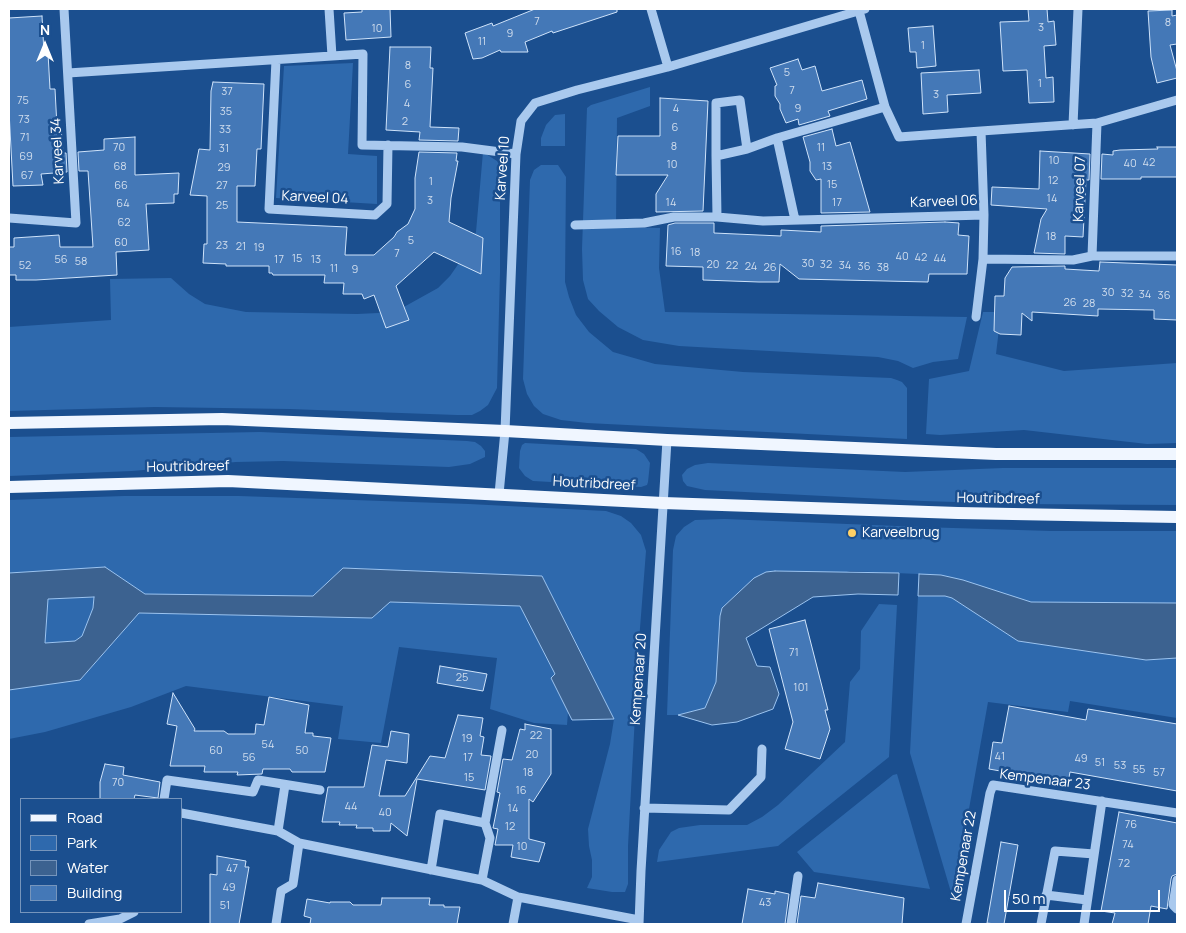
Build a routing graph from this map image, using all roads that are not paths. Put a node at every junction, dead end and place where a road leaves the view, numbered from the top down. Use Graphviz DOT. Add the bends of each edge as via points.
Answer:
graph roads {
  1 [pos="64,9"];
  2 [pos="329,9"];
  3 [pos="651,9"];
  4 [pos="1078,9"];
  5 [pos="862,10"];
  6 [pos="332,56"];
  7 [pos="276,60"];
  8 [pos="668,67"];
  9 [pos="68,73"];
  10 [pos="1177,100"];
  11 [pos="885,107"];
  12 [pos="1096,123"];
  13 [pos="1073,125"];
  14 [pos="981,131"];
  15 [pos="777,138"];
  16 [pos="388,145"];
  17 [pos="747,149"];
  18 [pos="516,154"];
  19 [pos="716,156"];
  20 [pos="984,215"];
  21 [pos="717,217"];
  22 [pos="9,218"];
  23 [pos="795,220"];
  24 [pos="575,226"];
  25 [pos="1092,256"];
  26 [pos="1177,256"];
  27 [pos="983,259"];
  28 [pos="976,317"];
  29 [pos="9,423"];
  30 [pos="505,431"];
  31 [pos="667,440"];
  32 [pos="1177,454"];
  33 [pos="9,487"];
  34 [pos="499,494"];
  35 [pos="663,503"];
  36 [pos="1177,517"];
  37 [pos="502,730"];
  38 [pos="762,749"];
  39 [pos="284,785"];
  40 [pos="320,790"];
  41 [pos="990,793"];
  42 [pos="164,798"];
  43 [pos="1102,801"];
  44 [pos="644,808"];
  45 [pos="182,813"];
  46 [pos="1177,813"];
  47 [pos="485,823"];
  48 [pos="278,831"];
  49 [pos="299,843"];
  50 [pos="1094,854"];
  51 [pos="431,870"];
  52 [pos="798,876"];
  53 [pos="482,880"];
  54 [pos="1177,880"];
  55 [pos="1046,895"];
  56 [pos="518,897"];
  57 [pos="1087,900"];
  58 [pos="1177,909"];
  59 [pos="132,913"];
  60 [pos="639,922"];
  61 [pos="89,924"];
  62 [pos="276,924"];
  63 [pos="513,924"];
  64 [pos="791,924"];
  65 [pos="966,924"];
  66 [pos="1040,924"];
  67 [pos="1084,924"];
  1 -- 9 [label="street, Karveel 34"];
  2 -- 6 [label="street"];
  3 -- 8 [label="street"];
  4 -- 13 [label="street"];
  5 -- 8 [label="street, Karveel 10"];
  5 -- 11 [label="street"];
  6 -- 7 [label="street"];
  6 -- 16 [label="street" via="363,54 362,145"];
  7 -- 9 [label="street"];
  7 -- 16 [label="street, Karveel 04" via="269,209 375,215 387,204"];
  8 -- 18 [label="street, Karveel 10" via="535,103 521,121"];
  9 -- 22 [label="street, Karveel 34" via="76,223"];
  10 -- 12 [label="street"];
  11 -- 14 [label="street" via="899,137"];
  11 -- 15 [label="street"];
  12 -- 13 [label="street"];
  12 -- 25 [label="street, Karveel 07"];
  13 -- 14 [label="street"];
  14 -- 20 [label="street, Karveel 06"];
  15 -- 17 [label="street"];
  15 -- 23 [label="street"];
  16 -- 18 [label="street" via="462,147"];
  17 -- 19 [label="street"];
  17 -- 19 [label="street" via="740,100 716,102"];
  18 -- 30 [label="street, Karveel 10"];
  19 -- 21 [label="street"];
  20 -- 23 [label="street, Karveel 06"];
  20 -- 27 [label="street"];
  21 -- 23 [label="street, Karveel 06"];
  21 -- 24 [label="street, Karveel 06" via="674,217 644,223"];
  25 -- 26 [label="street"];
  25 -- 27 [label="street" via="1073,260"];
  27 -- 28 [label="street"];
  29 -- 30 [label="main road" via="222,419"];
  30 -- 31 [label="main road"];
  30 -- 34 [label="street, Karveel 10"];
  31 -- 32 [label="main road" via="996,454"];
  31 -- 35 [label="street, Kempenaar 20"];
  33 -- 34 [label="main road, Houtribdreef" via="228,481"];
  34 -- 35 [label="main road, Houtribdreef"];
  35 -- 36 [label="main road, Houtribdreef" via="958,514"];
  35 -- 44 [label="street, Kempenaar 20"];
  37 -- 47 [label="street"];
  38 -- 44 [label="street" via="761,777 729,810"];
  39 -- 40 [label="street"];
  39 -- 42 [label="street" via="258,780 253,792 167,780"];
  39 -- 48 [label="street"];
  41 -- 43 [label="street, Kempenaar 23" via="993,785"];
  41 -- 65 [label="street, Kempenaar 22"];
  43 -- 46 [label="street, Kempenaar 23"];
  43 -- 50 [label="street, Kempenaar 23"];
  44 -- 60 [label="street, Kempenaar 20"];
  45 -- 48 [label="street, Kempenaar 20"];
  47 -- 51 [label="street" via="440,814"];
  47 -- 53 [label="street" via="490,838"];
  48 -- 49 [label="street, Kempenaar 20"];
  49 -- 51 [label="street, Kempenaar 20"];
  49 -- 62 [label="street" via="294,884 281,891"];
  50 -- 55 [label="street" via="1055,851"];
  50 -- 57 [label="street, Kempenaar 23"];
  51 -- 53 [label="street, Kempenaar 20"];
  52 -- 64 [label="street"];
  53 -- 56 [label="street, Kempenaar 20"];
  54 -- 58 [label="street" via="1173,905"];
  55 -- 57 [label="street"];
  55 -- 66 [label="street"];
  56 -- 60 [label="street, Kempenaar 20"];
  56 -- 63 [label="street"];
  57 -- 67 [label="street, Kempenaar 23"];
  59 -- 61 [label="street" via="120,919"];
}
